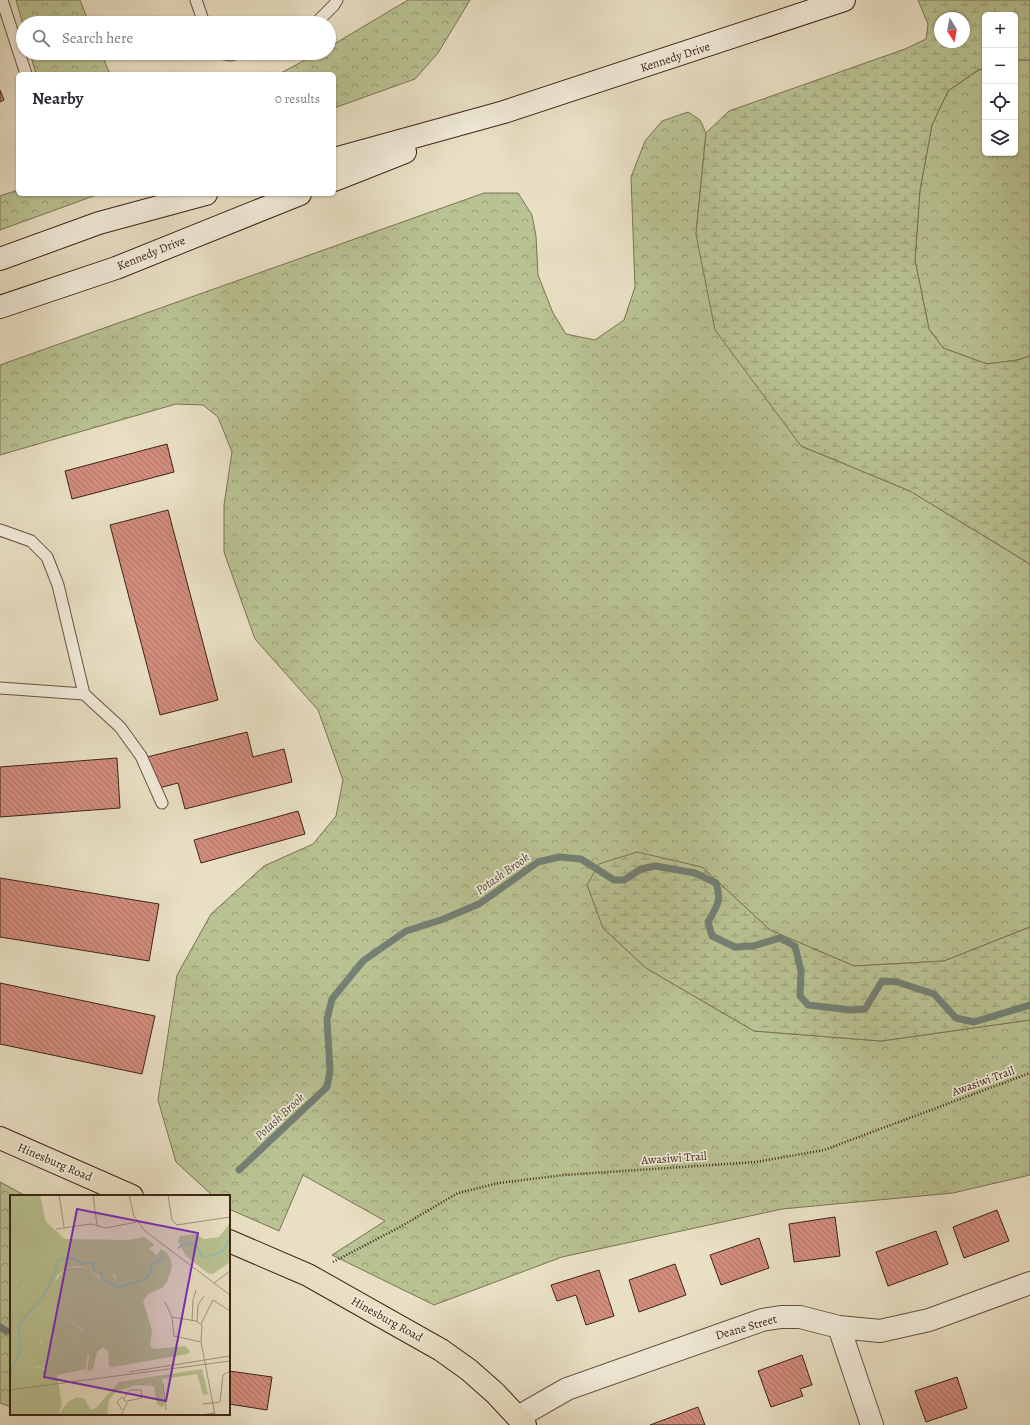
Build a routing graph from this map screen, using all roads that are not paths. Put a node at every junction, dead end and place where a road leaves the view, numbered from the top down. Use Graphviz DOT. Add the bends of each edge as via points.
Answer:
graph roads {
  1 [pos="2,0"];
  2 [pos="196,0"];
  3 [pos="336,0"];
  4 [pos="844,0"];
  5 [pos="202,16"];
  6 [pos="323,16"];
  7 [pos="16,43"];
  8 [pos="21,60"];
  9 [pos="25,72"];
  10 [pos="504,112"];
  11 [pos="336,158"];
  12 [pos="336,179"];
  13 [pos="199,196"];
  14 [pos="295,196"];
  15 [pos="0,259"];
  16 [pos="0,307"];
  17 [pos="0,530"];
  18 [pos="0,688"];
  19 [pos="84,694"];
  20 [pos="162,803"];
  21 [pos="0,1138"];
  22 [pos="130,1195"];
  23 [pos="230,1241"];
  24 [pos="1030,1283"];
  25 [pos="839,1327"];
  26 [pos="522,1421"];
  27 [pos="872,1425"];
  1 -- 7 [label="lane"];
  2 -- 5 [label="lane"];
  3 -- 6 [label="lane"];
  4 -- 10 [label="main road, Kennedy Drive"];
  8 -- 9 [label="lane"];
  10 -- 11 [label="main road, Kennedy Drive"];
  10 -- 12 [label="main road, Kennedy Drive"];
  13 -- 15 [label="main road" via="99,223"];
  14 -- 16 [label="main road, Kennedy Drive" via="116,268"];
  17 -- 19 [label="lane" via="31,541 47,557 58,585"];
  18 -- 19 [label="lane"];
  19 -- 20 [label="lane" via="120,727 141,756"];
  21 -- 22 [label="main road, Hinesburg Road"];
  23 -- 26 [label="main road, Hinesburg Road" via="308,1275 442,1350 495,1393"];
  24 -- 25 [label="main road, Deane Street" via="929,1320 902,1327 880,1331"];
  25 -- 26 [label="main road, Deane Street" via="800,1317 762,1320 568,1389"];
  25 -- 27 [label="main road"];
}
